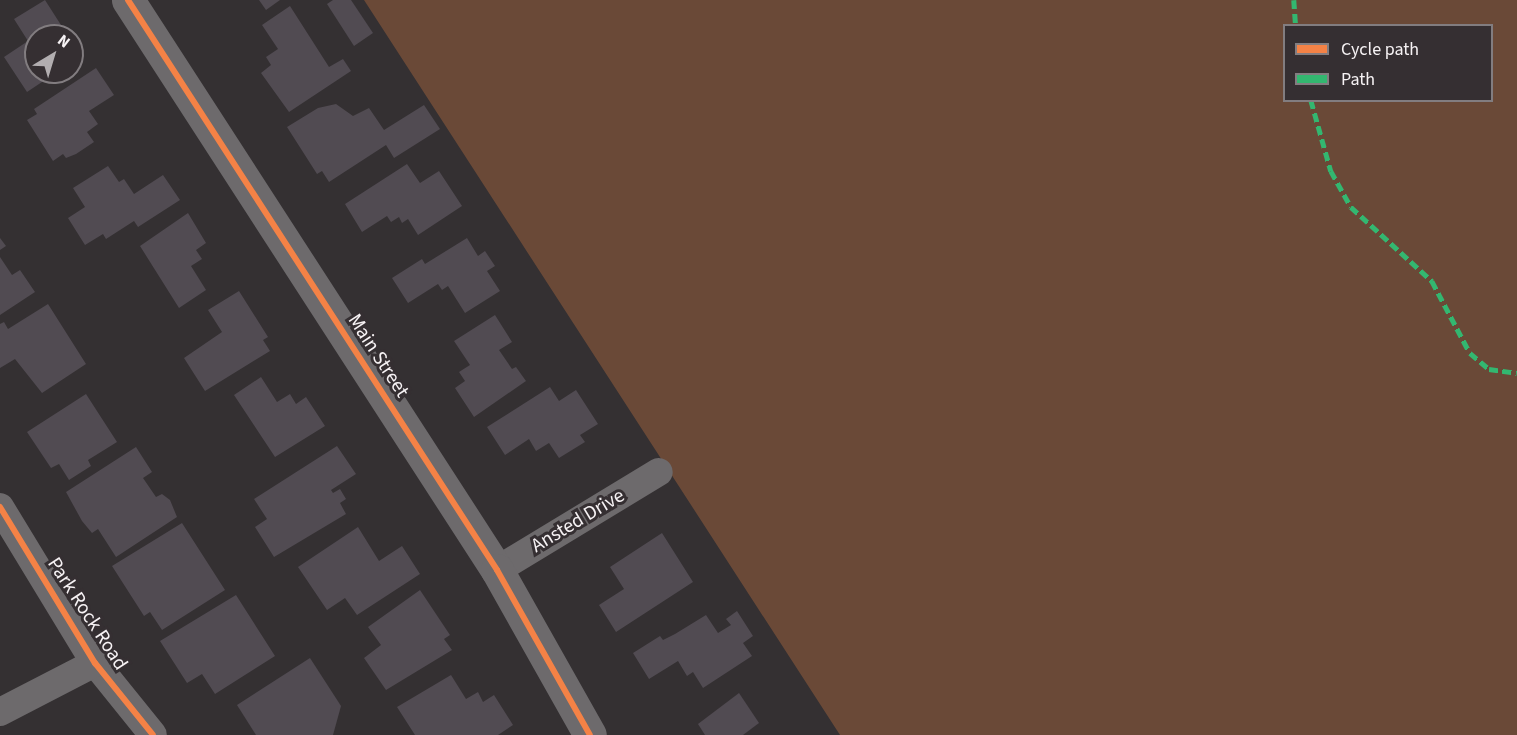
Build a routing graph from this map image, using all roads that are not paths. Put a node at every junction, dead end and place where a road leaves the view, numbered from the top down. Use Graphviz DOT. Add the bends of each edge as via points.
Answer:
graph roads {
  1 [pos="128,0"];
  2 [pos="659,472"];
  3 [pos="0,507"];
  4 [pos="497,570"];
  5 [pos="95,663"];
  6 [pos="0,712"];
  7 [pos="153,735"];
  8 [pos="590,735"];
  1 -- 4 [label="street, Main Street"];
  2 -- 4 [label="street, Ansted Drive"];
  3 -- 5 [label="street, Park Rock Road"];
  4 -- 8 [label="street, Main Street"];
  5 -- 6 [label="street"];
  5 -- 7 [label="street, Park Rock Road"];
}
